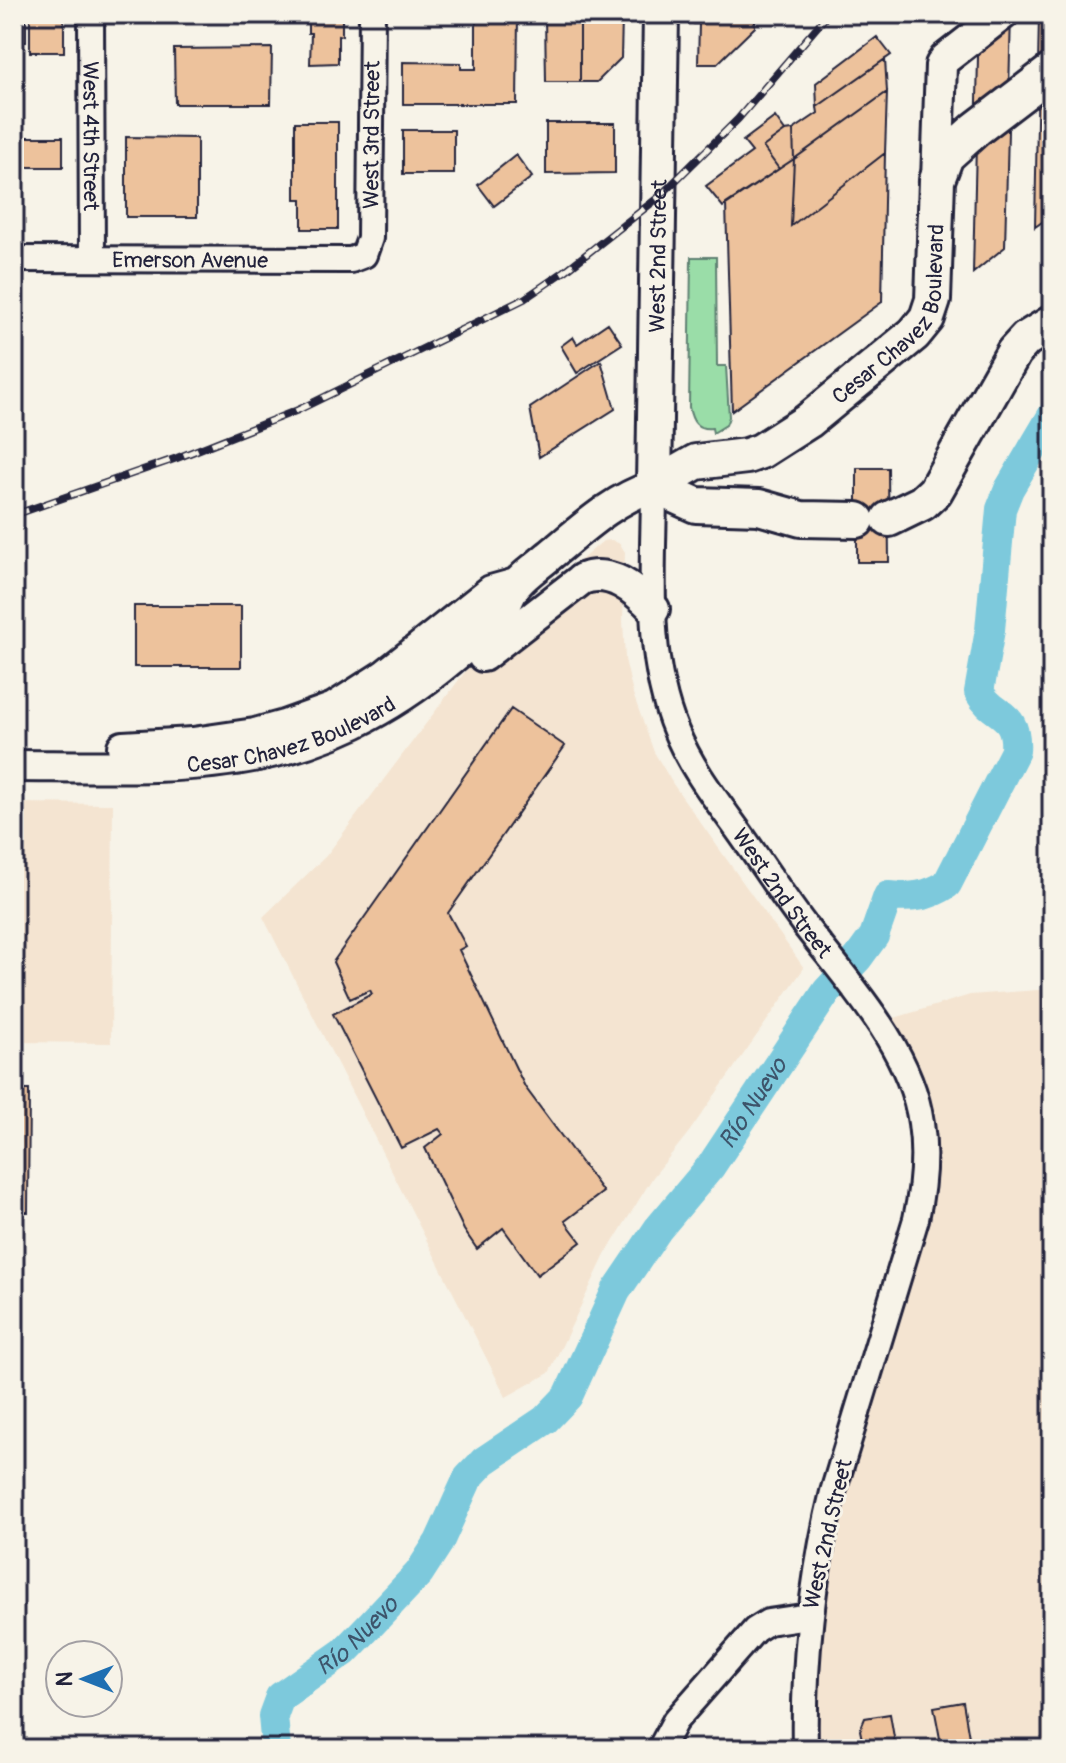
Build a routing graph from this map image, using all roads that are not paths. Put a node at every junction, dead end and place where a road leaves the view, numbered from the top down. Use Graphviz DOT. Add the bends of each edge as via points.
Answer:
graph roads {
  1 [pos="91,14"];
  2 [pos="372,14"];
  3 [pos="661,14"];
  4 [pos="1003,14"];
  5 [pos="1052,71"];
  6 [pos="937,180"];
  7 [pos="364,255"];
  8 [pos="14,259"];
  9 [pos="92,259"];
  10 [pos="1051,324"];
  11 [pos="654,486"];
  12 [pos="516,584"];
  13 [pos="654,609"];
  14 [pos="14,746"];
  15 [pos="14,766"];
  16 [pos="14,783"];
  17 [pos="809,1616"];
  18 [pos="660,1749"];
  19 [pos="805,1749"];
  1 -- 9 [label="street, West 4th Street"];
  2 -- 7 [label="street, West 3rd Street" via="370,238"];
  3 -- 11 [label="highway, West 2nd Street"];
  4 -- 6 [label="main road" via="941,65"];
  5 -- 6 [label="highway, Cesar Chavez Boulevard" via="946,156"];
  6 -- 11 [label="highway, Cesar Chavez Boulevard" via="936,285 927,318 914,334 769,447 747,456 696,462"];
  7 -- 9 [label="street, Emerson Avenue" via="351,260"];
  8 -- 9 [label="street, Emerson Avenue"];
  10 -- 11 [label="highway" via="1014,352 935,491 922,503 873,519 801,519 759,507 696,505"];
  11 -- 12 [label="main road, Cesar Chavez Boulevard" via="603,510"];
  11 -- 13 [label="street, West 2nd Street"];
  12 -- 14 [label="main road, Cesar Chavez Boulevard" via="491,591 384,676 334,708 284,726 229,739 157,746"];
  12 -- 15 [label="main road, Cesar Chavez Boulevard" via="498,619 438,669 395,702 323,738 220,762"];
  13 -- 16 [label="main road" via="615,579 582,579 405,714 344,747 274,771 203,781"];
  13 -- 17 [label="street, West 2nd Street" via="661,688 687,754 867,1004 911,1085 921,1121 923,1186 916,1219 833,1492"];
  17 -- 18 [label="street" via="768,1622 755,1630 675,1721"];
  17 -- 19 [label="street, West 2nd Street"];
}
